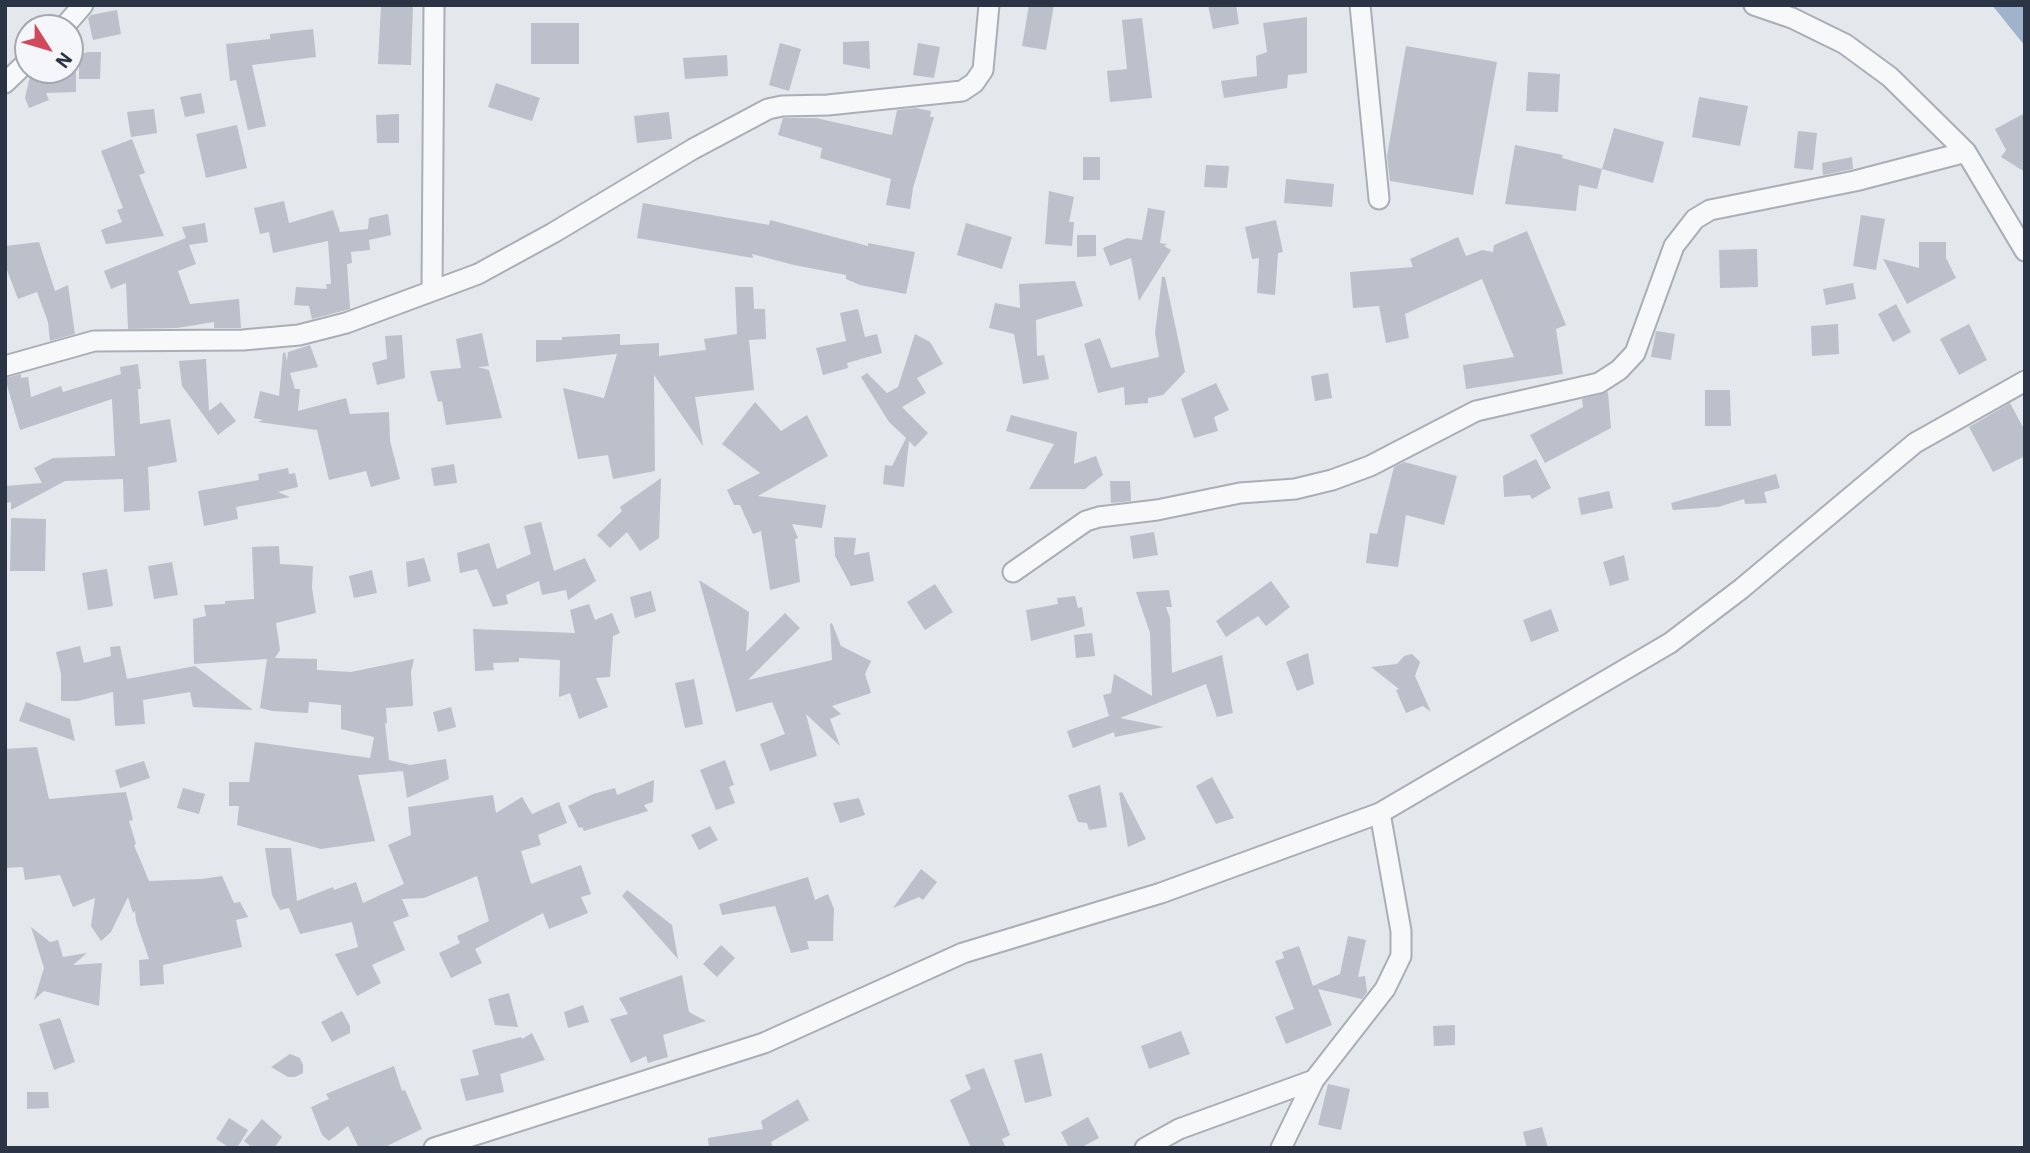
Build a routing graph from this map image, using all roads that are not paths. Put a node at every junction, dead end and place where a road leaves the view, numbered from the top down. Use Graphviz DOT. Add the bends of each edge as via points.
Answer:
graph roads {
  1 [pos="434,5"];
  2 [pos="989,5"];
  3 [pos="1360,5"];
  4 [pos="1754,5"];
  5 [pos="1966,152"];
  6 [pos="1379,199"];
  7 [pos="2025,251"];
  8 [pos="432,290"];
  9 [pos="5,366"];
  10 [pos="2025,381"];
  11 [pos="1013,572"];
  12 [pos="1380,813"];
  13 [pos="1314,1080"];
  14 [pos="434,1148"];
  15 [pos="1145,1148"];
  16 [pos="1281,1148"];
  1 -- 8 [label="street"];
  2 -- 8 [label="street" via="983,70 962,91 768,109 478,274"];
  3 -- 6 [label="street"];
  4 -- 5 [label="street" via="1845,44 1889,77"];
  5 -- 7 [label="street"];
  5 -- 11 [label="street" via="1855,181 1710,210 1695,219 1674,246 1635,353 1599,383 1476,411 1370,466 1332,480 1086,521"];
  8 -- 9 [label="street" via="346,323 299,335 94,341"];
  10 -- 12 [label="street" via="1915,443 1670,643"];
  12 -- 13 [label="street" via="1401,931 1401,956 1385,989"];
  12 -- 14 [label="street" via="1161,893 963,953 764,1043"];
  13 -- 15 [label="street" via="1179,1129"];
  13 -- 16 [label="street"];
}
